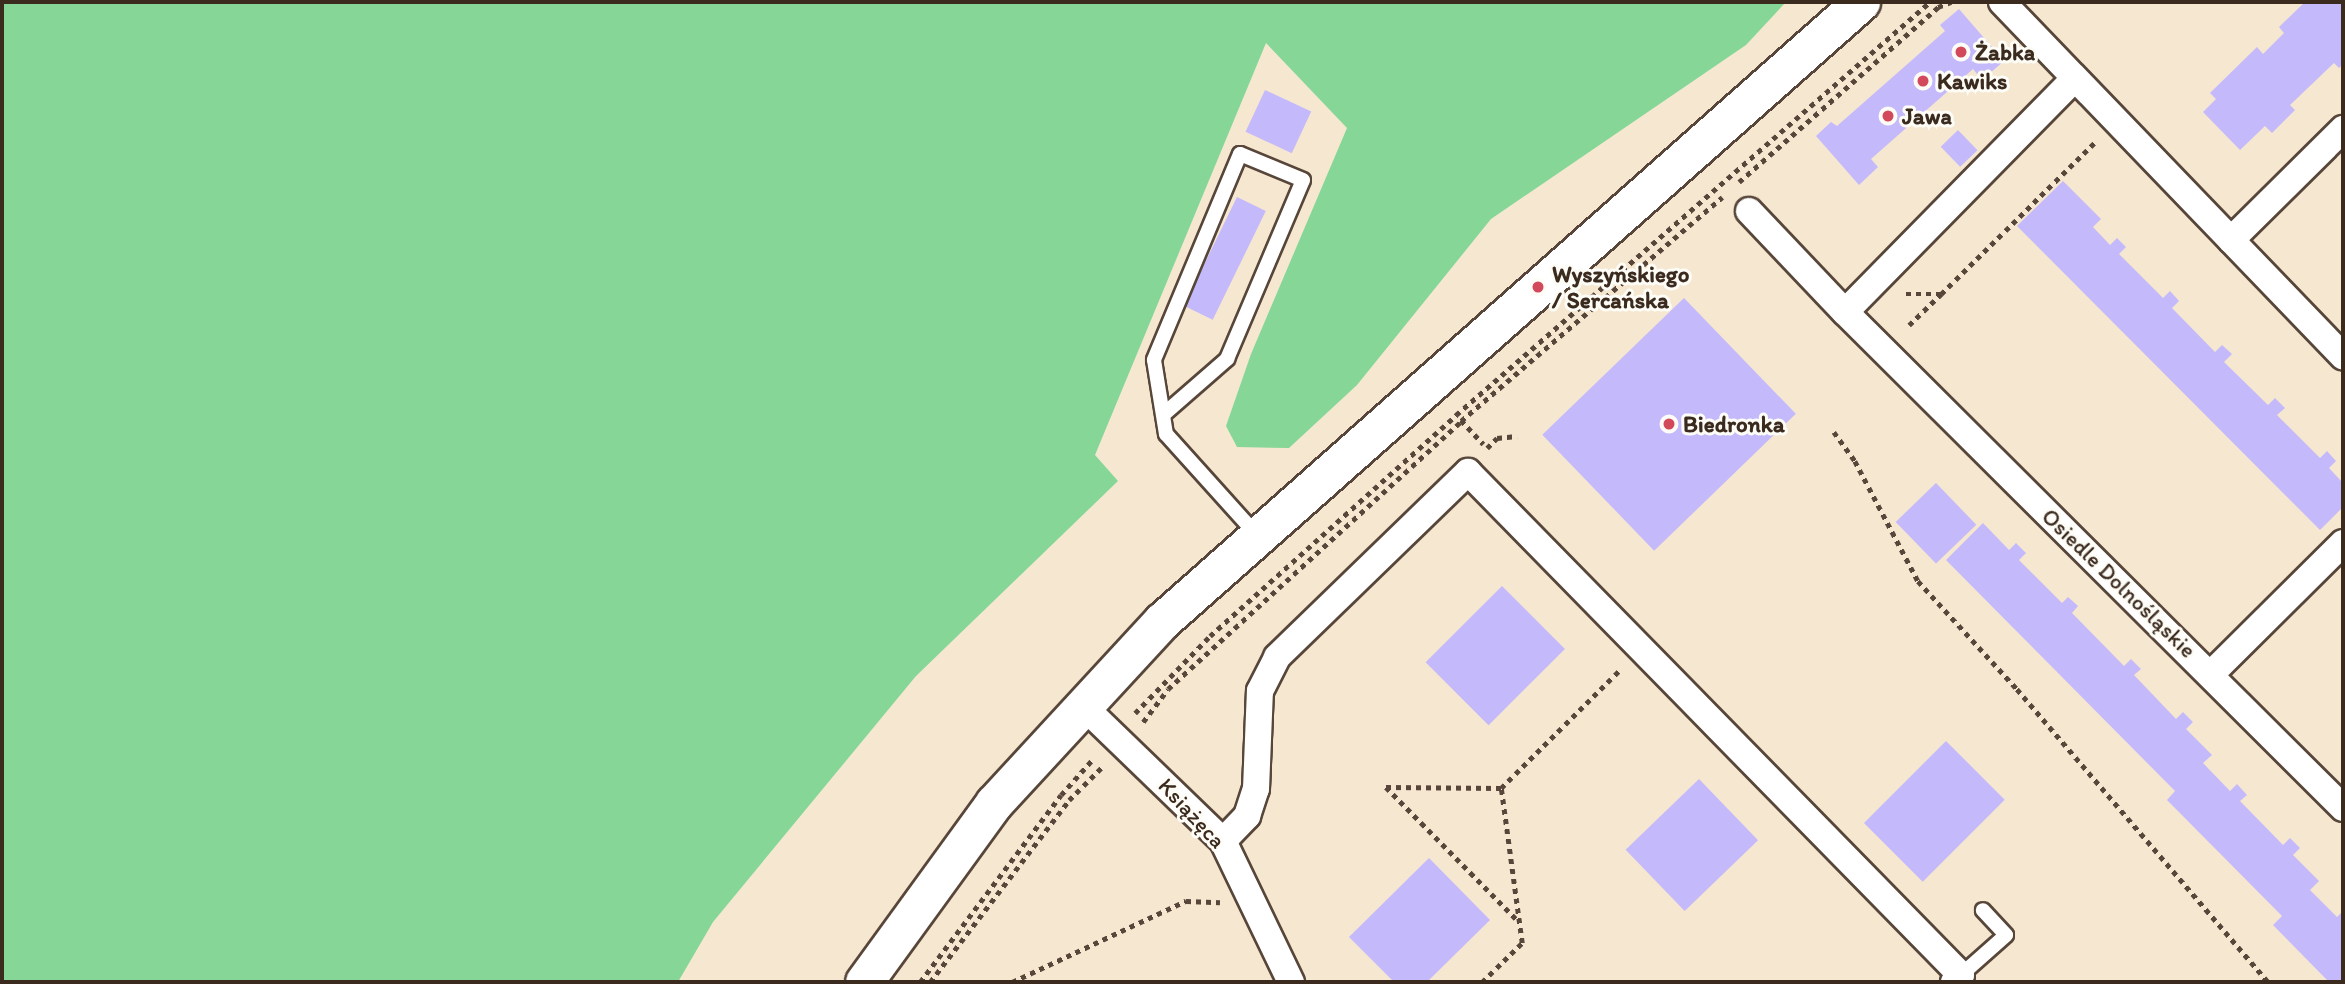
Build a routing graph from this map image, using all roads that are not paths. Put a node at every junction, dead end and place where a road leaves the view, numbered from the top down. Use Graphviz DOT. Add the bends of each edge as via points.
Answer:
graph roads {
  1 [pos="1860,2"];
  2 [pos="2002,2"];
  3 [pos="2073,79"];
  4 [pos="2343,129"];
  5 [pos="1749,211"];
  6 [pos="2231,240"];
  7 [pos="1854,303"];
  8 [pos="2343,356"];
  9 [pos="1164,414"];
  10 [pos="1258,536"];
  11 [pos="2343,543"];
  12 [pos="2211,674"];
  13 [pos="1081,704"];
  14 [pos="2343,808"];
  15 [pos="1223,841"];
  16 [pos="1983,910"];
  17 [pos="1958,979"];
  18 [pos="864,982"];
  19 [pos="1291,982"];
  1 -- 10 [label="street"];
  2 -- 3 [label="street"];
  3 -- 6 [label="street"];
  3 -- 7 [label="street"];
  4 -- 6 [label="street"];
  5 -- 7 [label="street, Osiedle Dolnośląskie"];
  6 -- 8 [label="street"];
  7 -- 12 [label="street, Osiedle Dolnośląskie" via="1892,361"];
  9 -- 9 [label="lane" via="1227,359 1303,180 1240,154 1154,360"];
  9 -- 10 [label="lane" via="1166,434"];
  10 -- 13 [label="street" via="1162,621"];
  11 -- 12 [label="street"];
  12 -- 14 [label="street, Osiedle Dolnośląskie"];
  13 -- 15 [label="street, Książęca"];
  13 -- 18 [label="street" via="994,803"];
  15 -- 17 [label="street" via="1247,816 1256,789 1260,691 1277,657 1468,472"];
  15 -- 19 [label="street, Książęca"];
  16 -- 17 [label="lane" via="2006,935"];
}
